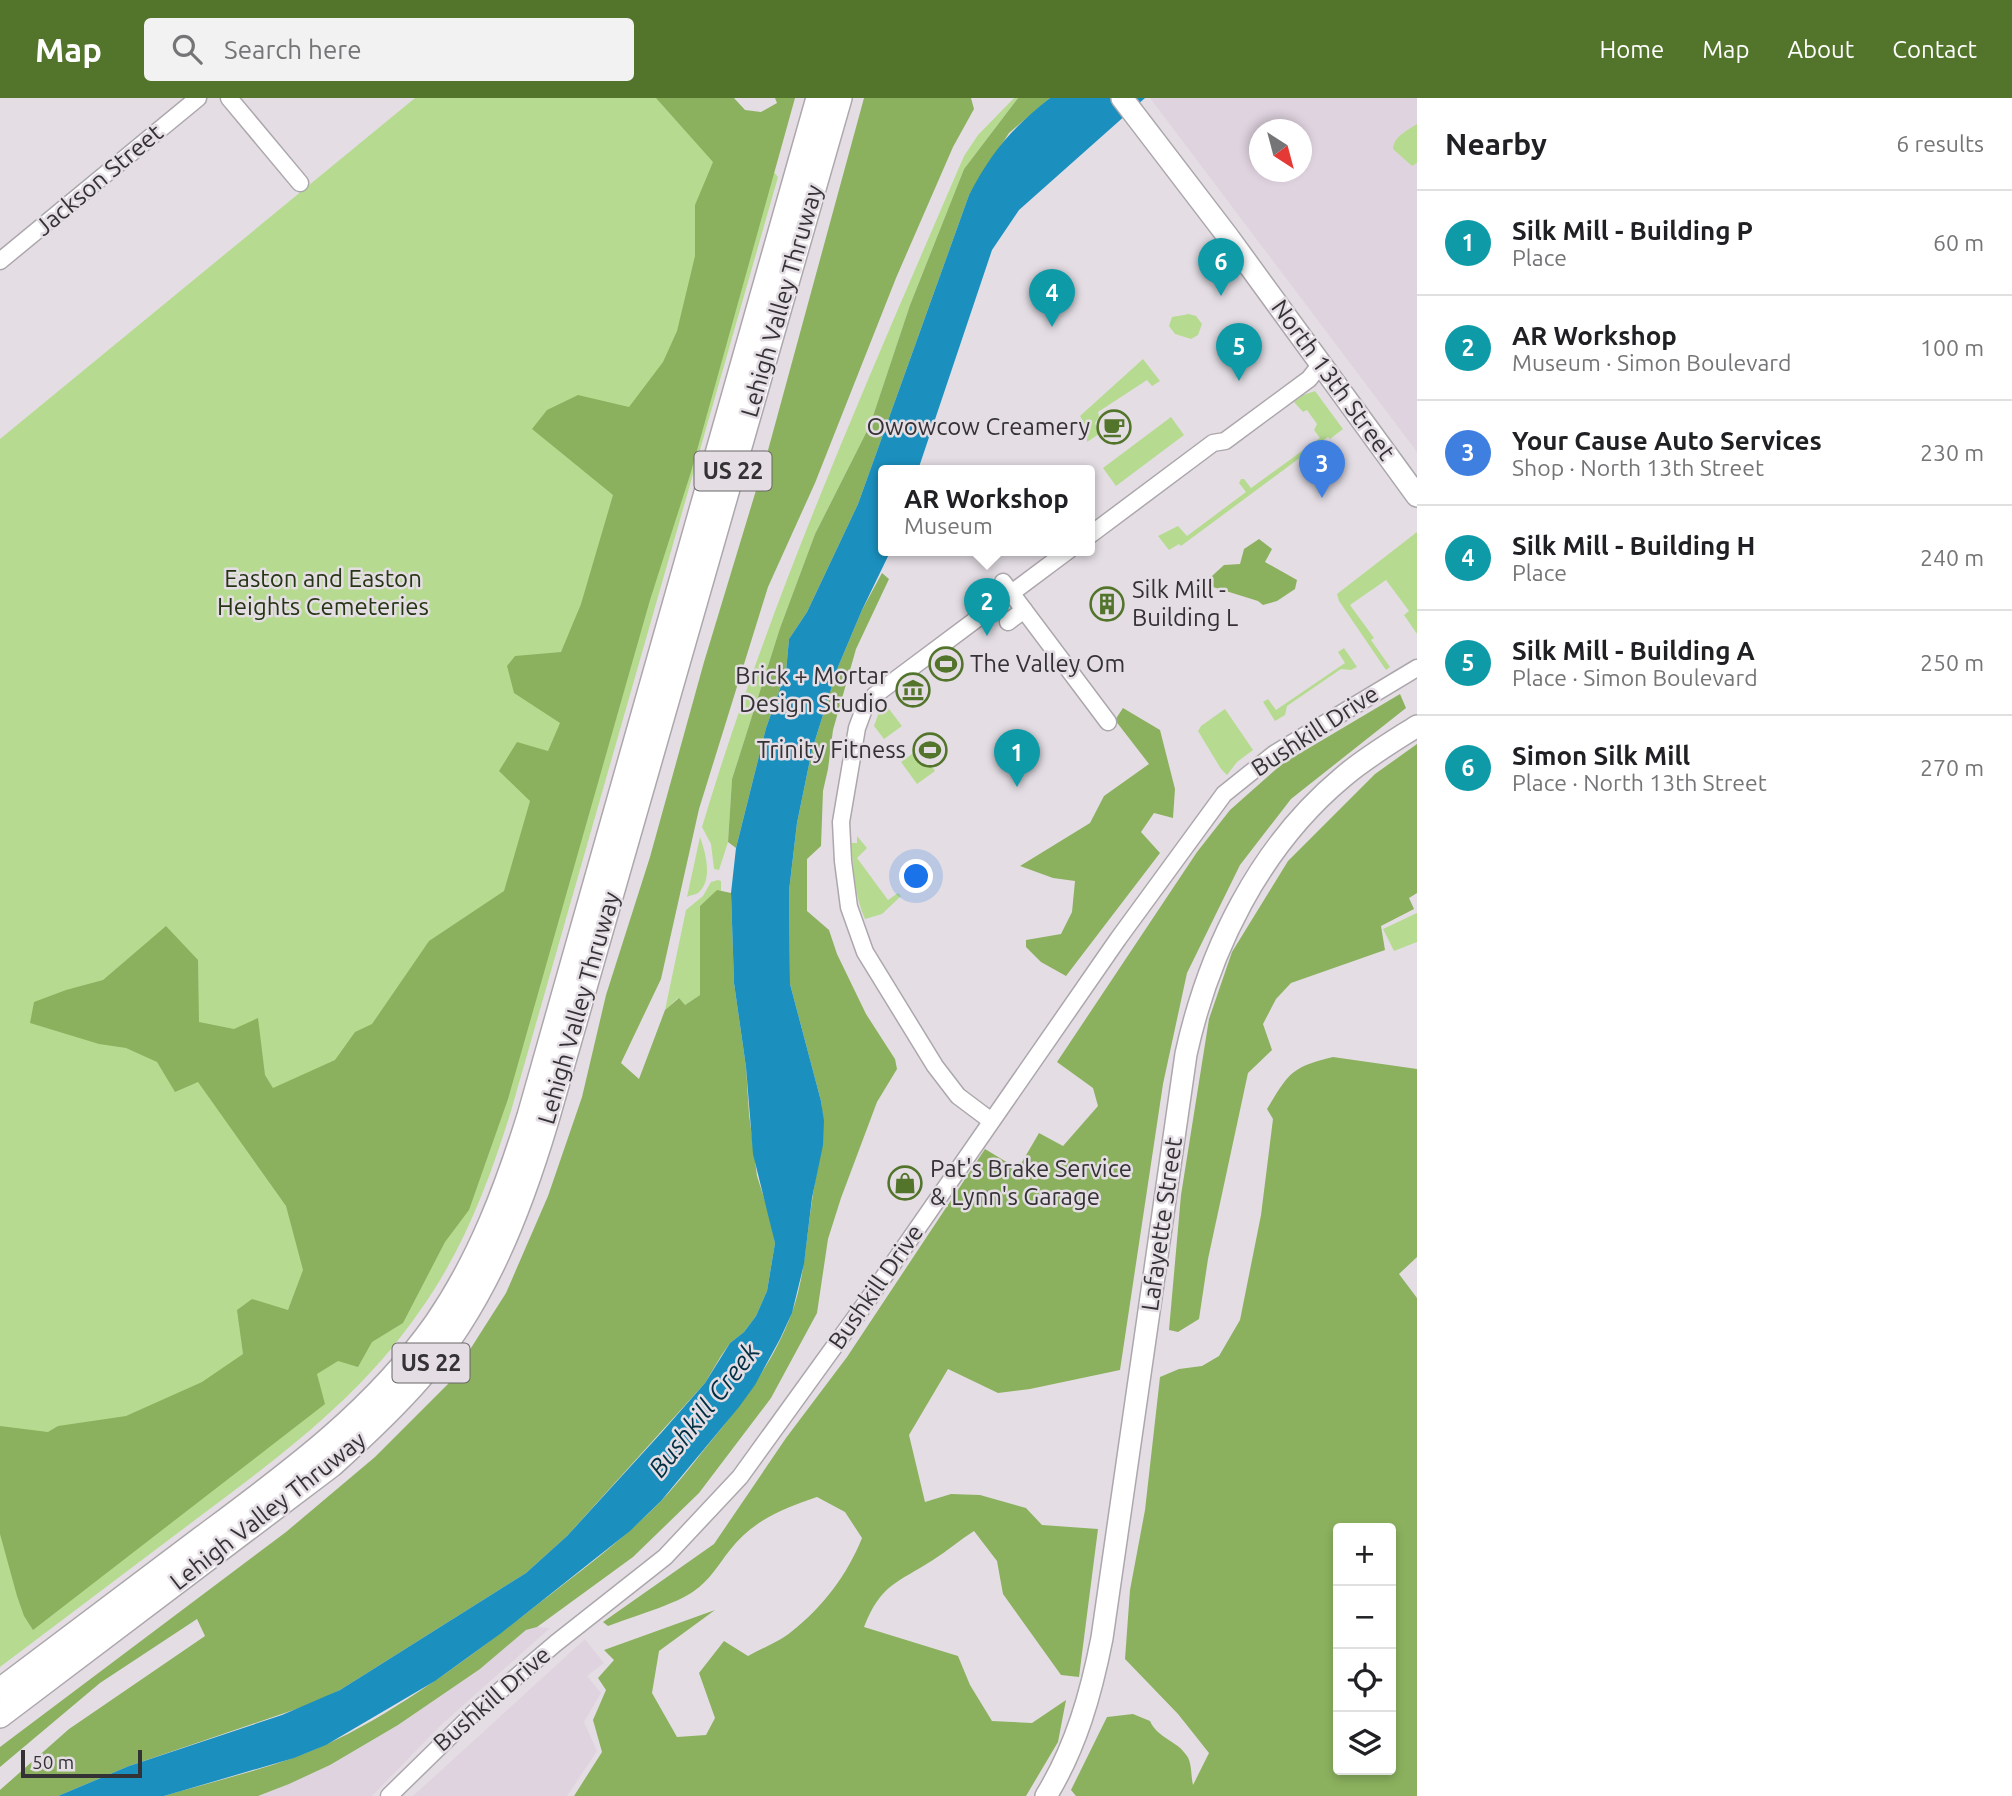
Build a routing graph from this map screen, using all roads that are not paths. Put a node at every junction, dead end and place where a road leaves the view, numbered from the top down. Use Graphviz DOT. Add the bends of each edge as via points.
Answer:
graph roads {
  1 [pos="198,98"];
  2 [pos="229,98"];
  3 [pos="818,98"];
  4 [pos="840,98"];
  5 [pos="1122,98"];
  6 [pos="300,183"];
  7 [pos="0,261"];
  8 [pos="1321,364"];
  9 [pos="1417,496"];
  10 [pos="1095,531"];
  11 [pos="1059,556"];
  12 [pos="1007,587"];
  13 [pos="1024,610"];
  14 [pos="1008,622"];
  15 [pos="1417,668"];
  16 [pos="1108,722"];
  17 [pos="1417,726"];
  18 [pos="990,1120"];
  19 [pos="0,1690"];
  20 [pos="0,1716"];
  21 [pos="389,1796"];
  22 [pos="1046,1796"];
  1 -- 7 [label="street, Jackson Street"];
  2 -- 6 [label="street"];
  3 -- 19 [label="highway, Lehigh Valley Thruway / US 22" via="529,1116 478,1251 418,1346 334,1436"];
  4 -- 20 [label="highway, Lehigh Valley Thruway / US 22" via="547,1120 518,1209 489,1273 458,1327 420,1377 332,1465"];
  5 -- 8 [label="main road, North 13th Street"];
  8 -- 9 [label="main road, North 13th Street"];
  8 -- 10 [label="street" via="1309,379 1225,441 1213,443"];
  11 -- 12 [label="street"];
  12 -- 13 [label="street"];
  12 -- 18 [label="street" via="864,709 841,822 849,906 865,952 935,1066 958,1096"];
  13 -- 14 [label="street"];
  13 -- 16 [label="street"];
  15 -- 18 [label="street, Bushkill Drive" via="1273,754 1224,794"];
  17 -- 22 [label="main road, Lafayette Street" via="1342,778 1288,834 1244,899 1200,996 1186,1054 1098,1657 1082,1720"];
  18 -- 21 [label="street, Bushkill Drive" via="768,1441 721,1499 657,1564 464,1721"];
}
